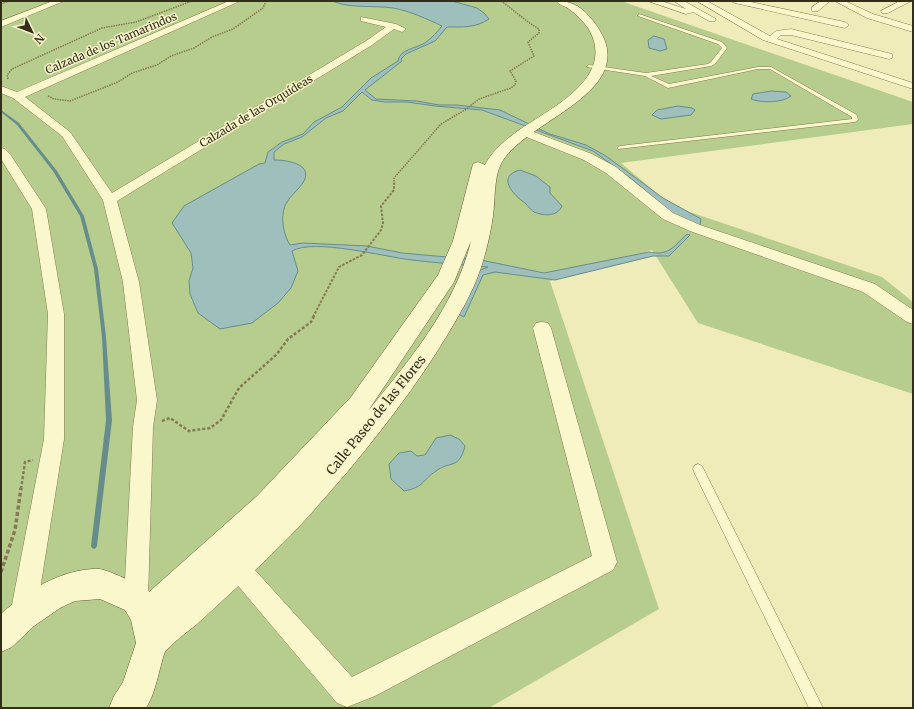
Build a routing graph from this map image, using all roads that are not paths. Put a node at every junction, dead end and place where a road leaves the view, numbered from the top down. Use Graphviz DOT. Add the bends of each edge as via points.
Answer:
graph roads {
  1 [pos="35,1"];
  2 [pos="236,1"];
  3 [pos="550,1"];
  4 [pos="561,1"];
  5 [pos="652,1"];
  6 [pos="678,1"];
  7 [pos="701,1"];
  8 [pos="735,1"];
  9 [pos="826,1"];
  10 [pos="856,1"];
  11 [pos="907,1"];
  12 [pos="56,2"];
  13 [pos="843,3"];
  14 [pos="874,6"];
  15 [pos="815,9"];
  16 [pos="885,11"];
  17 [pos="639,15"];
  18 [pos="707,17"];
  19 [pos="364,19"];
  20 [pos="1,24"];
  21 [pos="910,24"];
  22 [pos="845,26"];
  23 [pos="771,40"];
  24 [pos="889,56"];
  25 [pos="594,69"];
  26 [pos="646,75"];
  27 [pos="652,79"];
  28 [pos="913,86"];
  29 [pos="1,88"];
  30 [pos="17,96"];
  31 [pos="513,133"];
  32 [pos="620,148"];
  33 [pos="1,152"];
  34 [pos="110,200"];
  35 [pos="457,279"];
  36 [pos="913,318"];
  37 [pos="542,328"];
  38 [pos="387,385"];
  39 [pos="698,469"];
  40 [pos="237,566"];
  41 [pos="23,614"];
  42 [pos="145,619"];
  43 [pos="1,636"];
  44 [pos="126,708"];
  45 [pos="816,708"];
  1 -- 12 [label="street"];
  2 -- 30 [label="street, Calzada de los Tamarindos"];
  3 -- 25 [label="street, Calle Paseo de las Flores" via="567,10 585,30 591,42"];
  4 -- 25 [label="street" via="578,11 595,31 602,58"];
  5 -- 18 [label="street"];
  6 -- 18 [label="street"];
  7 -- 23 [label="street"];
  8 -- 22 [label="street"];
  9 -- 15 [label="street"];
  10 -- 13 [label="street"];
  11 -- 16 [label="street"];
  12 -- 20 [label="street"];
  13 -- 21 [label="street" via="870,16"];
  14 -- 16 [label="street"];
  16 -- 21 [label="street"];
  17 -- 26 [label="lane" via="720,43 725,48 709,65"];
  18 -- 23 [label="street"];
  19 -- 34 [label="street, Calzada de las Orquídeas" via="397,28 368,43"];
  23 -- 24 [label="street" via="779,33 792,32"];
  23 -- 28 [label="street"];
  25 -- 26 [label="lane"];
  25 -- 27 [label="lane"];
  25 -- 31 [label="street, Calle Paseo de las Flores" via="589,85 572,101"];
  26 -- 27 [label="lane"];
  27 -- 32 [label="lane" via="668,86 758,68 771,68 855,116 855,120"];
  29 -- 30 [label="street"];
  30 -- 34 [label="street" via="66,134"];
  31 -- 35 [label="street, Calle Paseo de las Flores" via="507,146 492,165 480,244"];
  31 -- 35 [label="street, Calle Paseo de las Flores" via="492,144 480,163 462,241"];
  31 -- 36 [label="street" via="588,157 611,170 668,216 695,228 869,288"];
  33 -- 41 [label="street" via="39,209 55,307 54,439"];
  34 -- 42 [label="street" via="131,282 146,400 143,428"];
  35 -- 38 [label="street, Calle Paseo de las Flores" via="425,355"];
  37 -- 40 [label="street" via="606,562 347,693"];
  38 -- 40 [label="street, Calle Paseo de las Flores" via="367,430 286,521"];
  38 -- 42 [label="street, Calle Paseo de las Flores" via="358,404 267,505"];
  39 -- 45 [label="lane"];
  40 -- 42 [label="street, Calle Paseo de las Flores"];
  41 -- 42 [label="street" via="49,597 75,586 100,584"];
  41 -- 43 [label="street"];
  42 -- 44 [label="street" via="137,691"];
}
